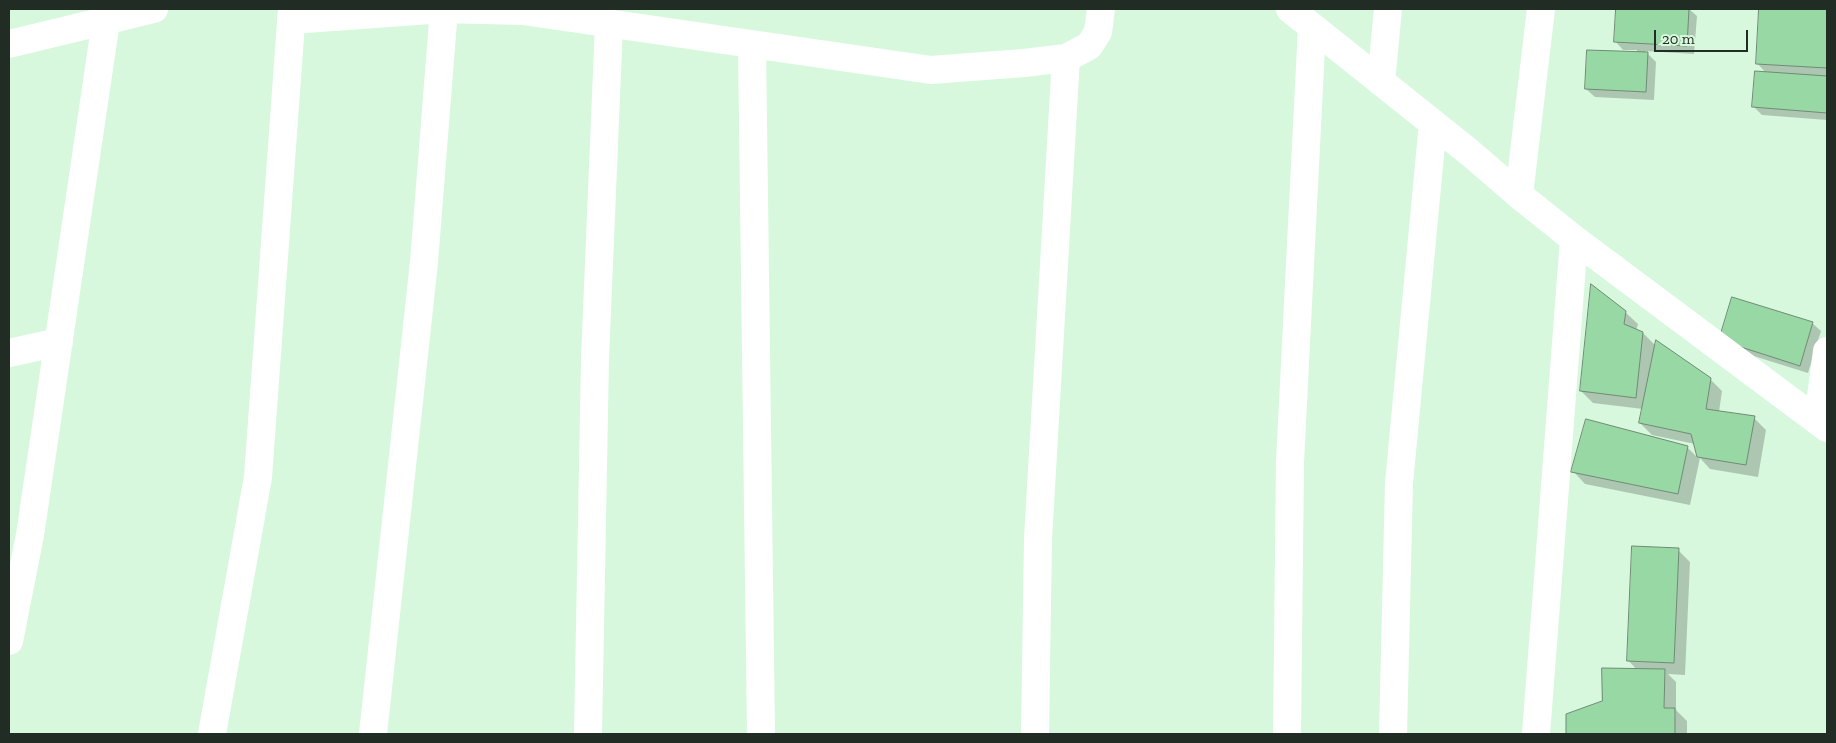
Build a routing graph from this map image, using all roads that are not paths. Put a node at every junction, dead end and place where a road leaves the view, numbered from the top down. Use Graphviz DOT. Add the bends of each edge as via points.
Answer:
graph roads {
  1 [pos="154,9"];
  2 [pos="444,9"];
  3 [pos="1101,9"];
  4 [pos="1290,9"];
  5 [pos="1388,9"];
  6 [pos="1541,9"];
  7 [pos="292,14"];
  8 [pos="92,19"];
  9 [pos="609,24"];
  10 [pos="1312,27"];
  11 [pos="9,44"];
  12 [pos="752,45"];
  13 [pos="1066,58"];
  14 [pos="1381,82"];
  15 [pos="1433,123"];
  16 [pos="1519,195"];
  17 [pos="1574,238"];
  18 [pos="59,342"];
  19 [pos="9,353"];
  20 [pos="1827,358"];
  21 [pos="1823,424"];
  22 [pos="9,642"];
  23 [pos="212,734"];
  24 [pos="373,734"];
  25 [pos="588,734"];
  26 [pos="761,734"];
  27 [pos="1035,734"];
  28 [pos="1287,734"];
  29 [pos="1393,734"];
  30 [pos="1536,734"];
  1 -- 8 [label="street"];
  2 -- 7 [label="street"];
  2 -- 9 [label="street" via="523,11"];
  2 -- 24 [label="street" via="424,262"];
  3 -- 13 [label="street" via="1098,32 1089,46"];
  4 -- 10 [label="street"];
  5 -- 14 [label="street"];
  6 -- 16 [label="street"];
  7 -- 23 [label="street" via="258,477"];
  8 -- 11 [label="street"];
  8 -- 18 [label="street"];
  9 -- 12 [label="street"];
  9 -- 25 [label="street" via="595,359"];
  10 -- 14 [label="street"];
  10 -- 28 [label="street" via="1290,462"];
  12 -- 13 [label="street" via="932,70"];
  12 -- 26 [label="street"];
  13 -- 27 [label="street" via="1038,539"];
  14 -- 15 [label="street"];
  15 -- 16 [label="street"];
  15 -- 29 [label="street" via="1399,483"];
  16 -- 17 [label="street"];
  17 -- 21 [label="street"];
  17 -- 30 [label="street"];
  18 -- 19 [label="street"];
  18 -- 22 [label="street" via="30,535"];
  20 -- 21 [label="street"];
}
